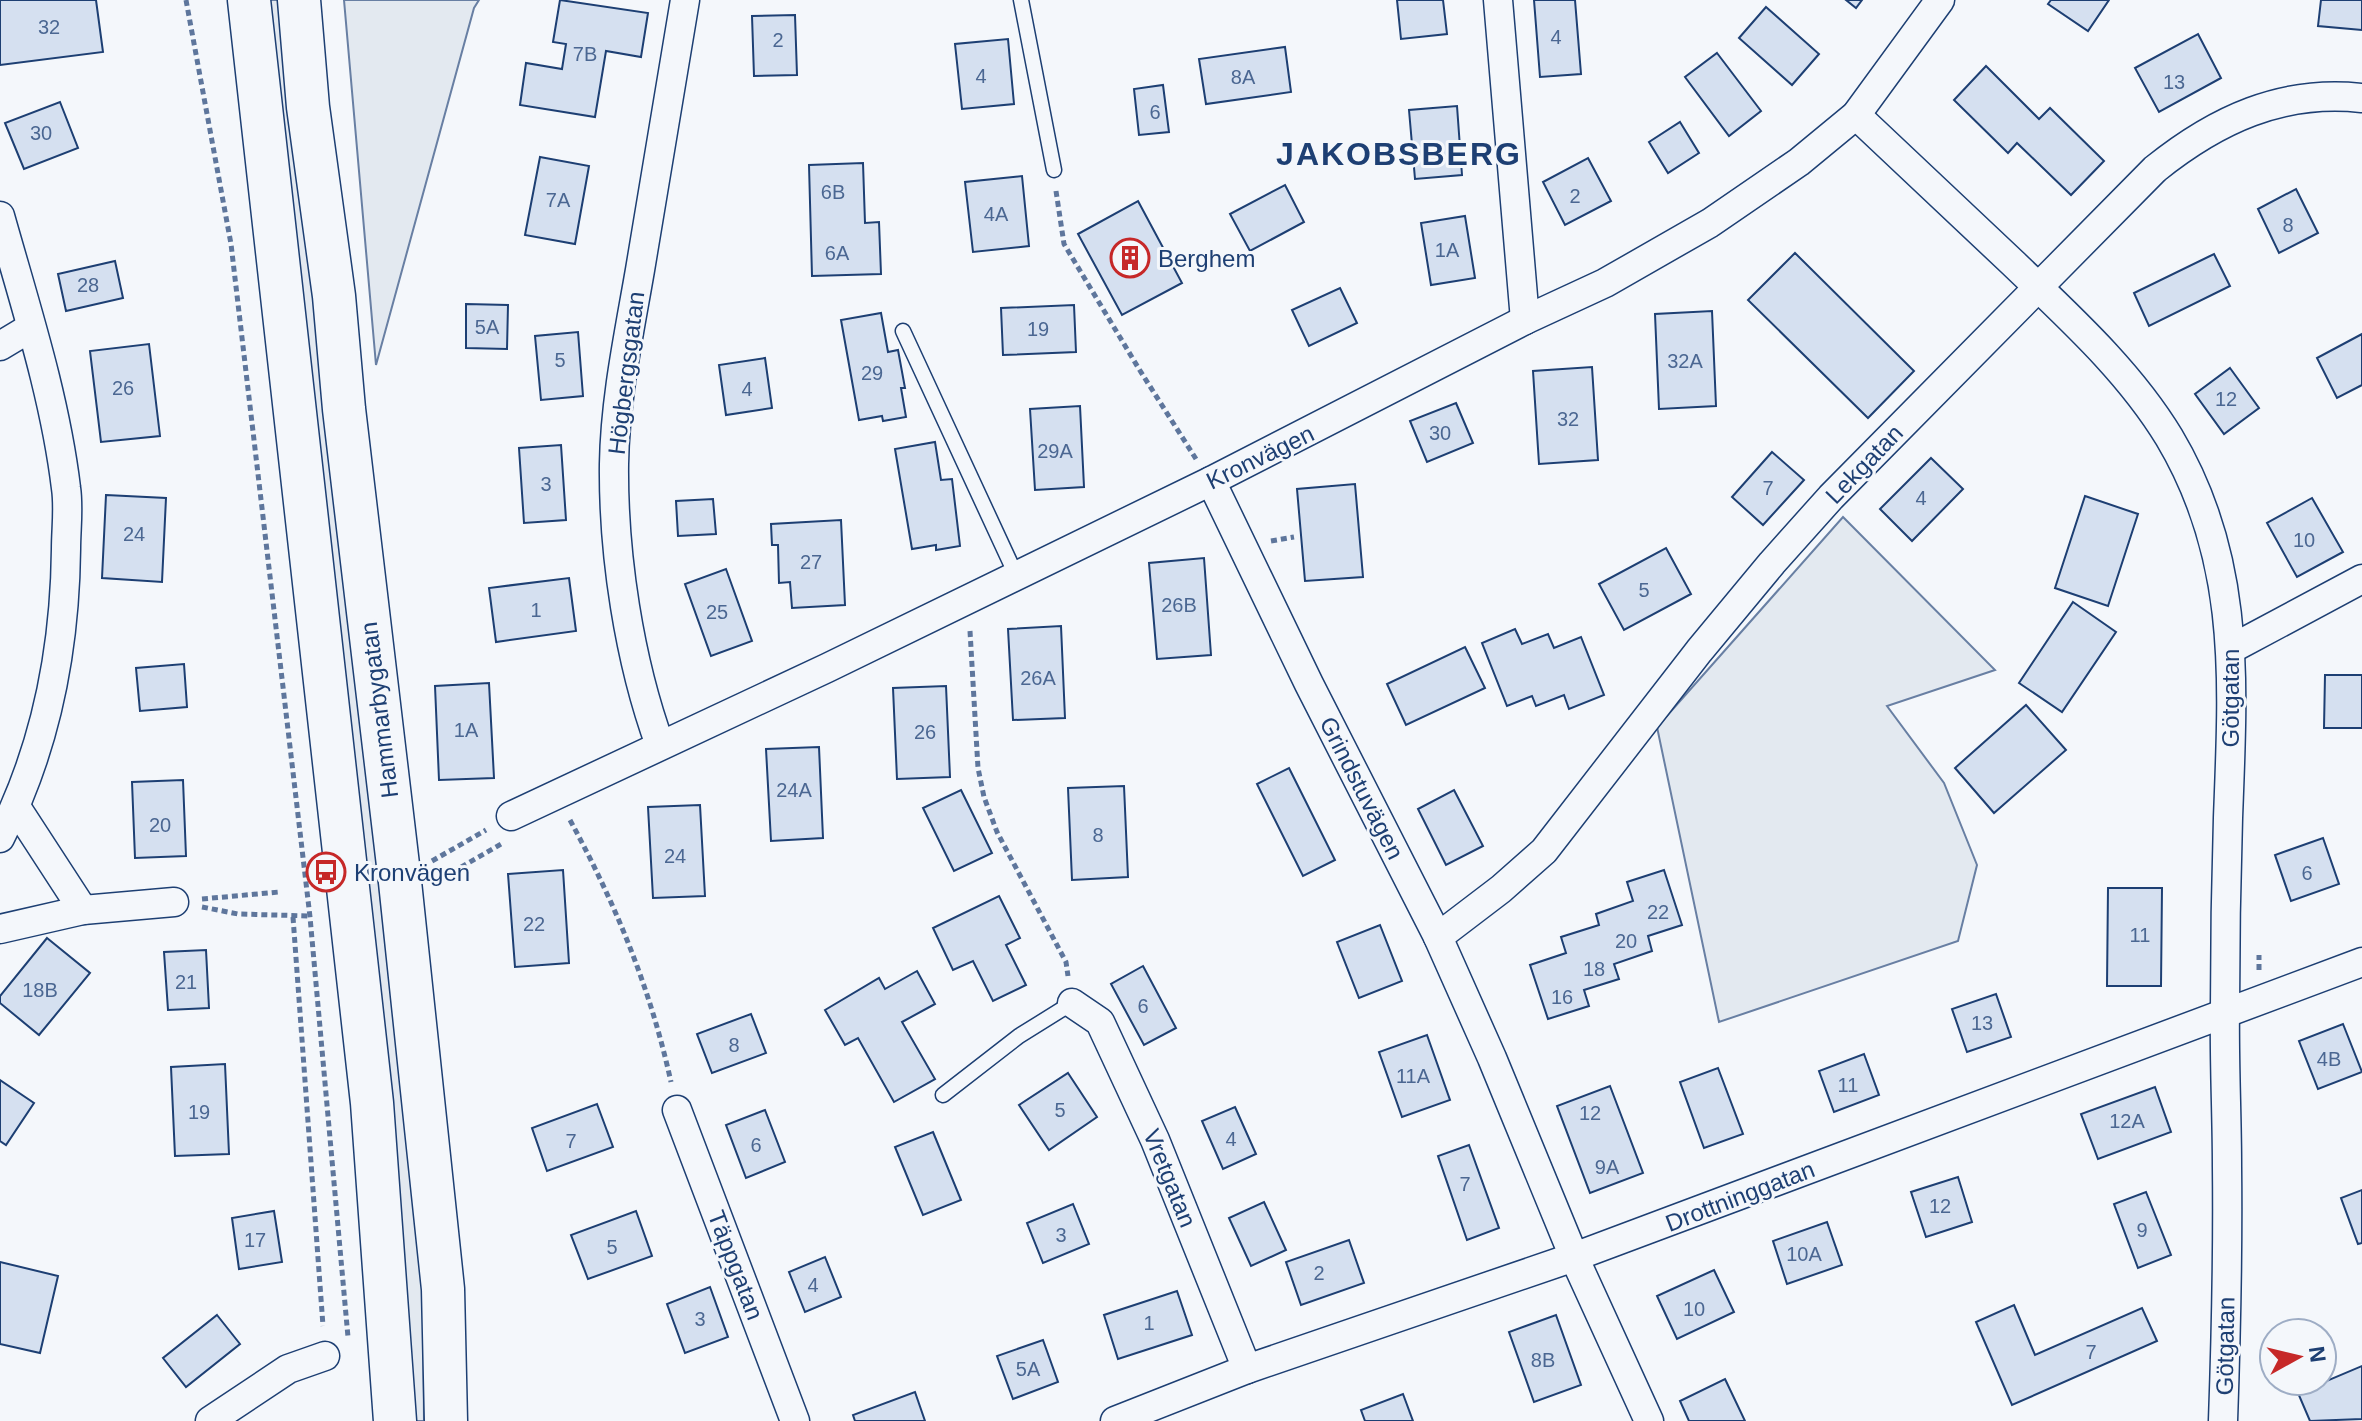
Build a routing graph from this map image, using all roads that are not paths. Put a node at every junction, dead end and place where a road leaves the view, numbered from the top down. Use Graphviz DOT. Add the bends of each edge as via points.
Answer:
graph roads {
  1 [pos="249,0"];
  2 [pos="299,0"];
  3 [pos="685,0"];
  4 [pos="1021,0"];
  5 [pos="1498,0"];
  6 [pos="1940,0"];
  7 [pos="2362,98"];
  8 [pos="1856,115"];
  9 [pos="1054,170"];
  10 [pos="0,216"];
  11 [pos="2038,287"];
  12 [pos="1525,320"];
  13 [pos="30,328"];
  14 [pos="903,331"];
  15 [pos="0,346"];
  16 [pos="1211,481"];
  17 [pos="1016,575"];
  18 [pos="2362,579"];
  19 [pos="2231,649"];
  20 [pos="660,745"];
  21 [pos="16,807"];
  22 [pos="511,816"];
  23 [pos="0,838"];
  24 [pos="174,902"];
  25 [pos="83,910"];
  26 [pos="0,929"];
  27 [pos="1438,937"];
  28 [pos="2362,962"];
  29 [pos="1072,1003"];
  30 [pos="2225,1012"];
  31 [pos="943,1095"];
  32 [pos="677,1110"];
  33 [pos="1574,1257"];
  34 [pos="337,1350"];
  35 [pos="1247,1369"];
  36 [pos="210,1421"];
  37 [pos="395,1421"];
  38 [pos="446,1421"];
  39 [pos="795,1421"];
  40 [pos="1115,1421"];
  41 [pos="1649,1421"];
  42 [pos="2223,1421"];
  1 -- 37 [label="main road, Hammarbygatan" via="372,1103"];
  2 -- 38 [label="main road, Hammarbygatan" via="443,1289"];
  3 -- 20 [label="street, Högbergsgatan" via="619,392 614,463 626,608 645,703"];
  4 -- 9 [label="lane"];
  5 -- 12 [label="street"];
  6 -- 8 [label="street, Kronvägen"];
  7 -- 11 [label="street, Lekgatan" via="2302,98 2270,105 2189,142 2155,169"];
  8 -- 11 [label="street, Götgatan"];
  8 -- 12 [label="street, Kronvägen" via="1710,223 1605,283"];
  10 -- 13 [label="street"];
  11 -- 19 [label="street, Götgatan" via="2101,351 2169,438 2206,522 2226,598"];
  11 -- 27 [label="street, Lekgatan" via="1772,563 1544,851"];
  12 -- 16 [label="street, Kronvägen"];
  13 -- 15 [label="street"];
  13 -- 21 [label="street" via="67,491 66,591 59,658"];
  14 -- 17 [label="lane"];
  16 -- 17 [label="street, Kronvägen"];
  16 -- 27 [label="street, Grindstuvägen"];
  17 -- 20 [label="street, Kronvägen"];
  18 -- 19 [label="street"];
  19 -- 30 [label="street, Götgatan"];
  20 -- 22 [label="street, Kronvägen"];
  21 -- 23 [label="street"];
  21 -- 25 [label="street"];
  24 -- 25 [label="street"];
  25 -- 26 [label="street"];
  27 -- 33 [label="street, Grindstuvägen"];
  28 -- 30 [label="street, Drottninggatan"];
  29 -- 31 [label="lane"];
  29 -- 35 [label="street, Vretgatan" via="1100,1022 1155,1140"];
  30 -- 33 [label="street, Drottninggatan"];
  30 -- 42 [label="street, Götgatan"];
  32 -- 39 [label="street, Täppgatan"];
  33 -- 35 [label="street, Drottninggatan"];
  33 -- 41 [label="street, Grindstuvägen"];
  34 -- 36 [label="street" via="288,1369"];
  35 -- 40 [label="street, Drottninggatan"];
}
